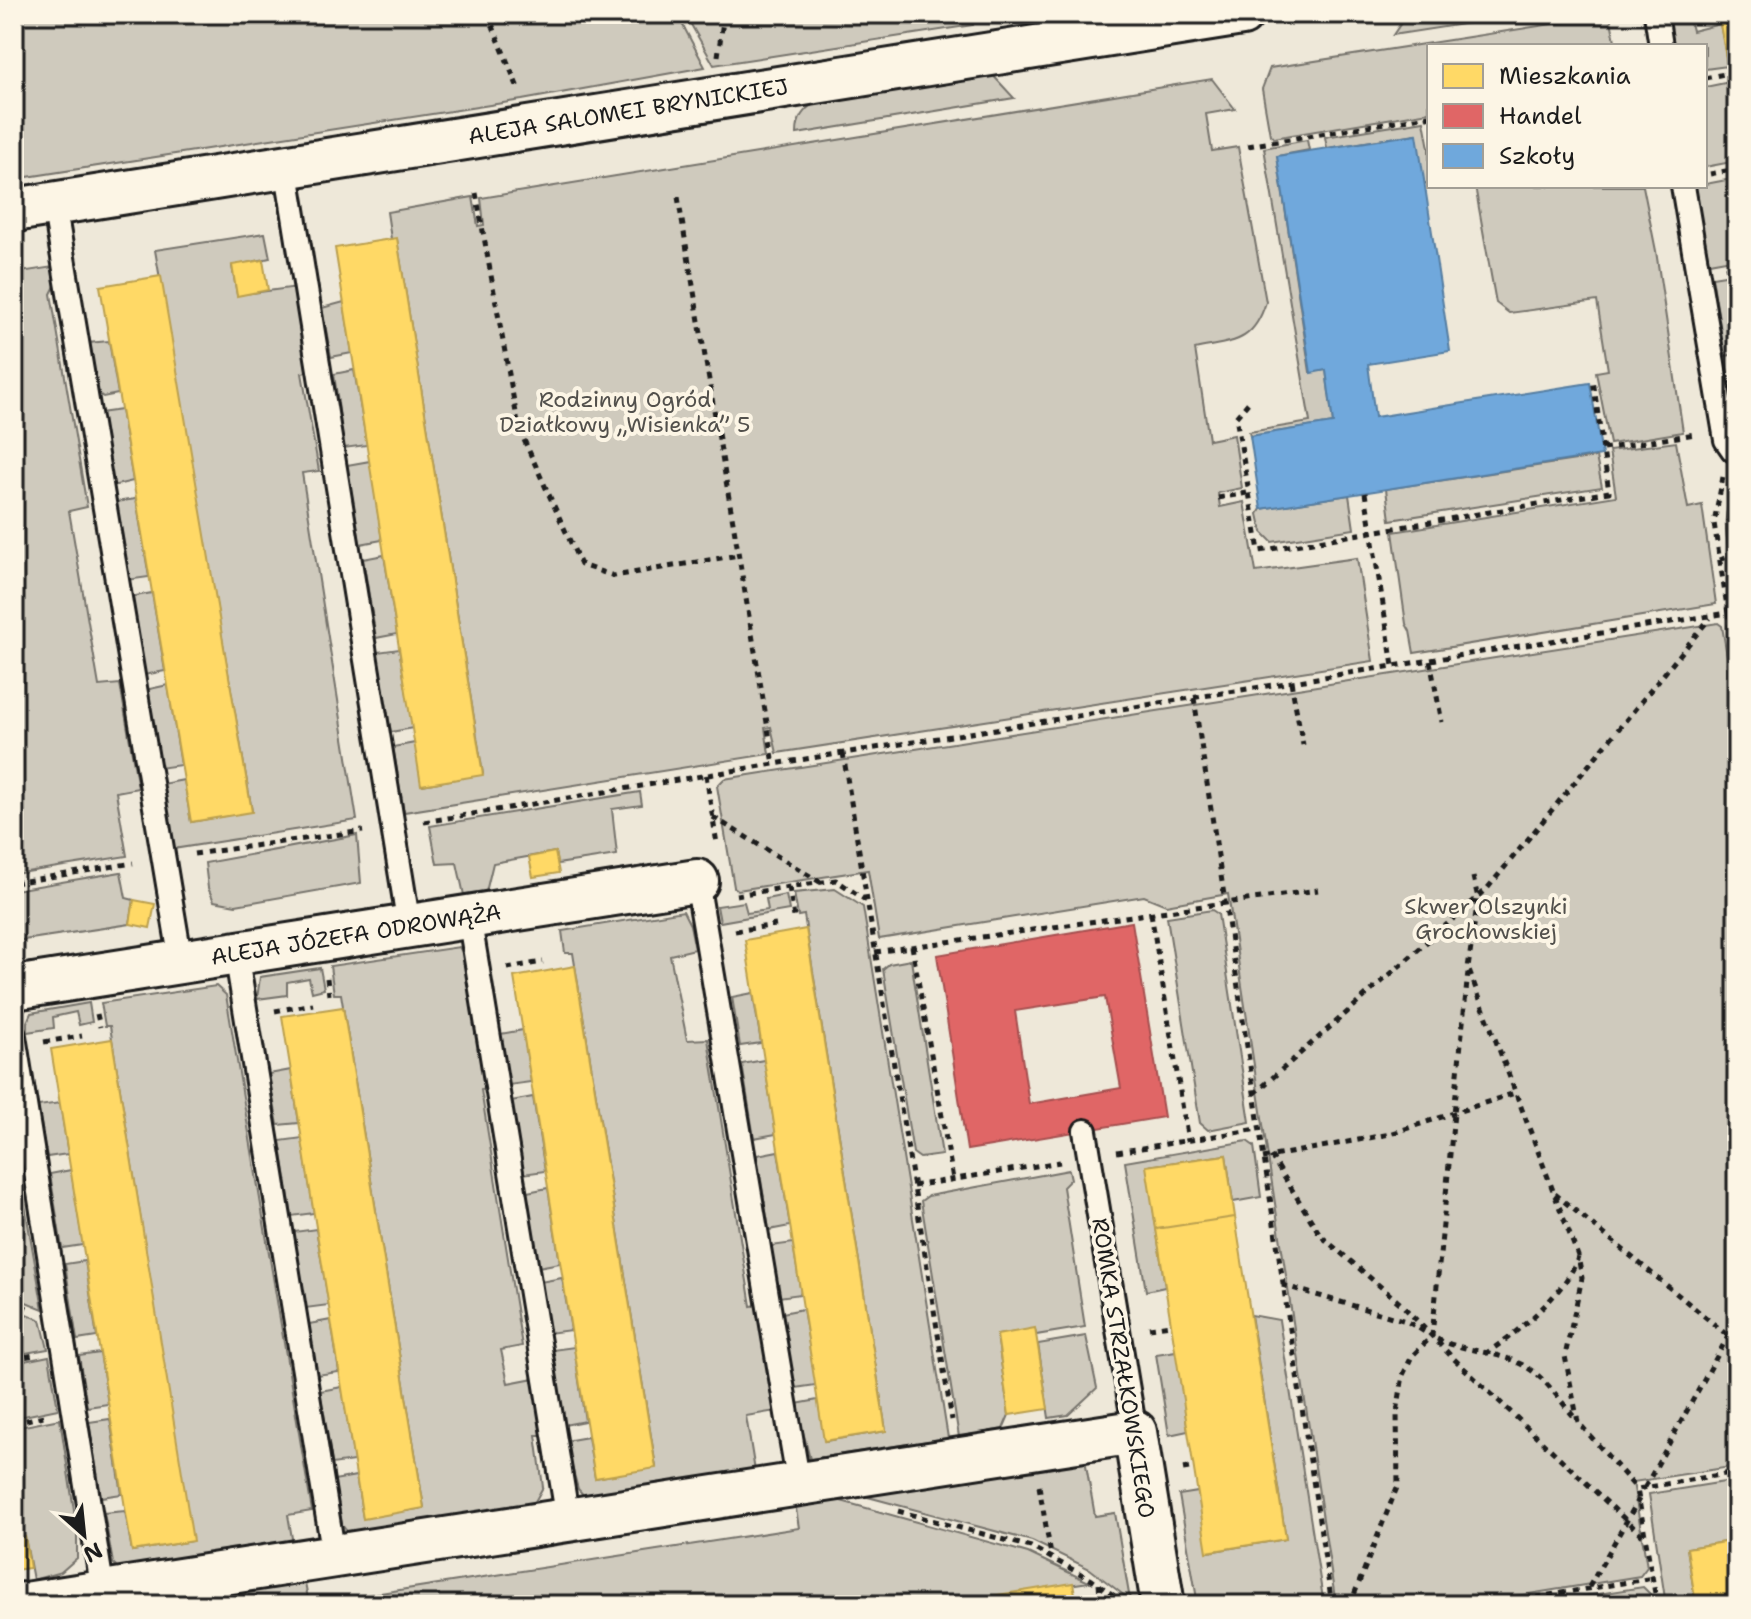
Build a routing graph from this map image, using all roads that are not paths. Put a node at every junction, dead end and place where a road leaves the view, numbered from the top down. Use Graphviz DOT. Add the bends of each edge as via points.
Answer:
graph roads {
  1 [pos="1242,14"];
  2 [pos="1656,14"];
  3 [pos="1661,44"];
  4 [pos="286,166"];
  5 [pos="1683,188"];
  6 [pos="34,207"];
  7 [pos="1729,440"];
  8 [pos="708,869"];
  9 [pos="469,916"];
  10 [pos="409,926"];
  11 [pos="236,953"];
  12 [pos="181,962"];
  13 [pos="14,988"];
  14 [pos="14,1036"];
  15 [pos="1085,1131"];
  16 [pos="1135,1432"];
  17 [pos="799,1485"];
  18 [pos="568,1520"];
  19 [pos="334,1556"];
  20 [pos="103,1592"];
  21 [pos="19,1605"];
  22 [pos="1163,1605"];
  1 -- 4 [label="street, ALEJA SALOMEI BRYNICKIEJ"];
  2 -- 3 [label="lane"];
  4 -- 6 [label="street, ALEJA SALOMEI BRYNICKIEJ"];
  4 -- 10 [label="lane"];
  5 -- 7 [label="lane"];
  6 -- 12 [label="lane"];
  8 -- 9 [label="street, ALEJA JÓZEFA ODROWĄŻA"];
  8 -- 17 [label="lane" via="706,936"];
  9 -- 10 [label="street, ALEJA JÓZEFA ODROWĄŻA"];
  9 -- 18 [label="lane"];
  10 -- 11 [label="street, ALEJA JÓZEFA ODROWĄŻA"];
  11 -- 12 [label="street, ALEJA JÓZEFA ODROWĄŻA"];
  11 -- 19 [label="lane"];
  12 -- 13 [label="street, ALEJA JÓZEFA ODROWĄŻA"];
  14 -- 20 [label="lane"];
  15 -- 16 [label="lane, ROMKA STRZAŁKOWSKIEGO"];
  16 -- 17 [label="street"];
  16 -- 22 [label="street, ROMKA STRZAŁKOWSKIEGO"];
  17 -- 18 [label="street"];
  18 -- 19 [label="street"];
  19 -- 20 [label="street"];
  20 -- 21 [label="street"];
}
